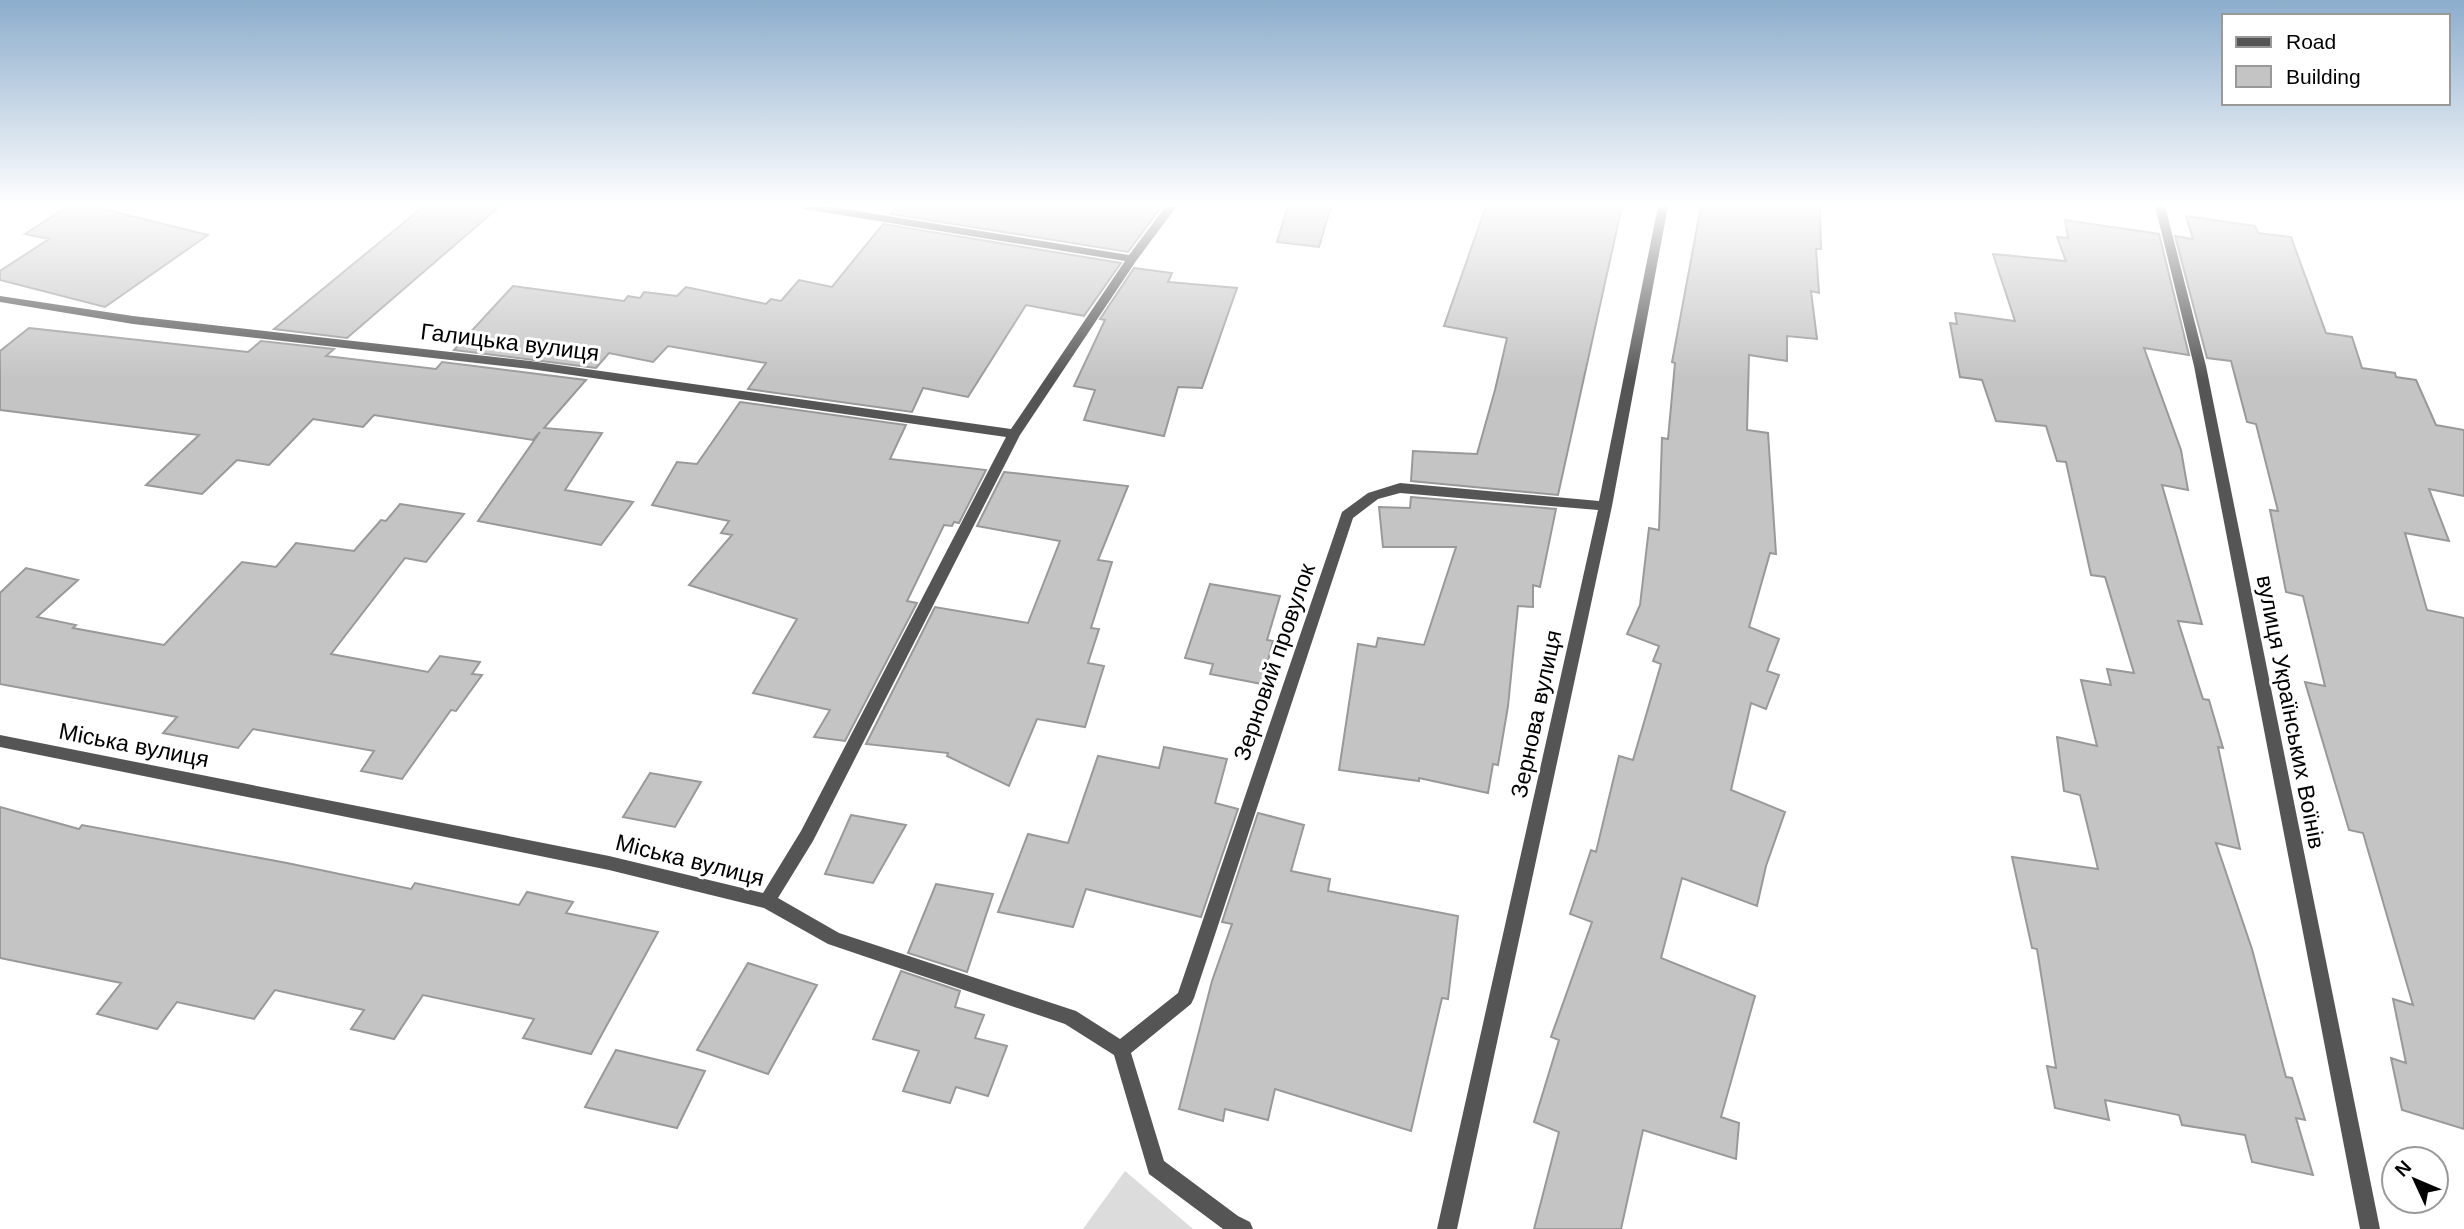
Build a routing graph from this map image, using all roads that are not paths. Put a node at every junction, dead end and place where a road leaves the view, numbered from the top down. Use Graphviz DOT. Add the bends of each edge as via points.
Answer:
graph roads {
  1 [pos="1129,263"];
  2 [pos="1653,263"];
  3 [pos="2174,263"];
  4 [pos="0,299"];
  5 [pos="1014,434"];
  6 [pos="1605,506"];
  7 [pos="0,741"];
  8 [pos="767,901"];
  9 [pos="1121,1050"];
  10 [pos="1243,1229"];
  11 [pos="1447,1229"];
  12 [pos="2370,1229"];
  1 -- 5 [label="street"];
  2 -- 6 [label="street, Зернова вулиця"];
  3 -- 12 [label="street, вулиця Українських Воїнів" via="2200,366"];
  4 -- 5 [label="street, Галицька вулиця" via="133,320 530,365"];
  5 -- 8 [label="street" via="807,836"];
  6 -- 9 [label="street, Зерновий провулок" via="1400,488 1373,496 1348,515 1185,998"];
  6 -- 11 [label="street, Зернова вулиця"];
  7 -- 8 [label="street, Міська вулиця" via="609,863"];
  8 -- 9 [label="street, Міська вулиця" via="834,939 1070,1017"];
  9 -- 10 [label="street" via="1156,1167"];
}
